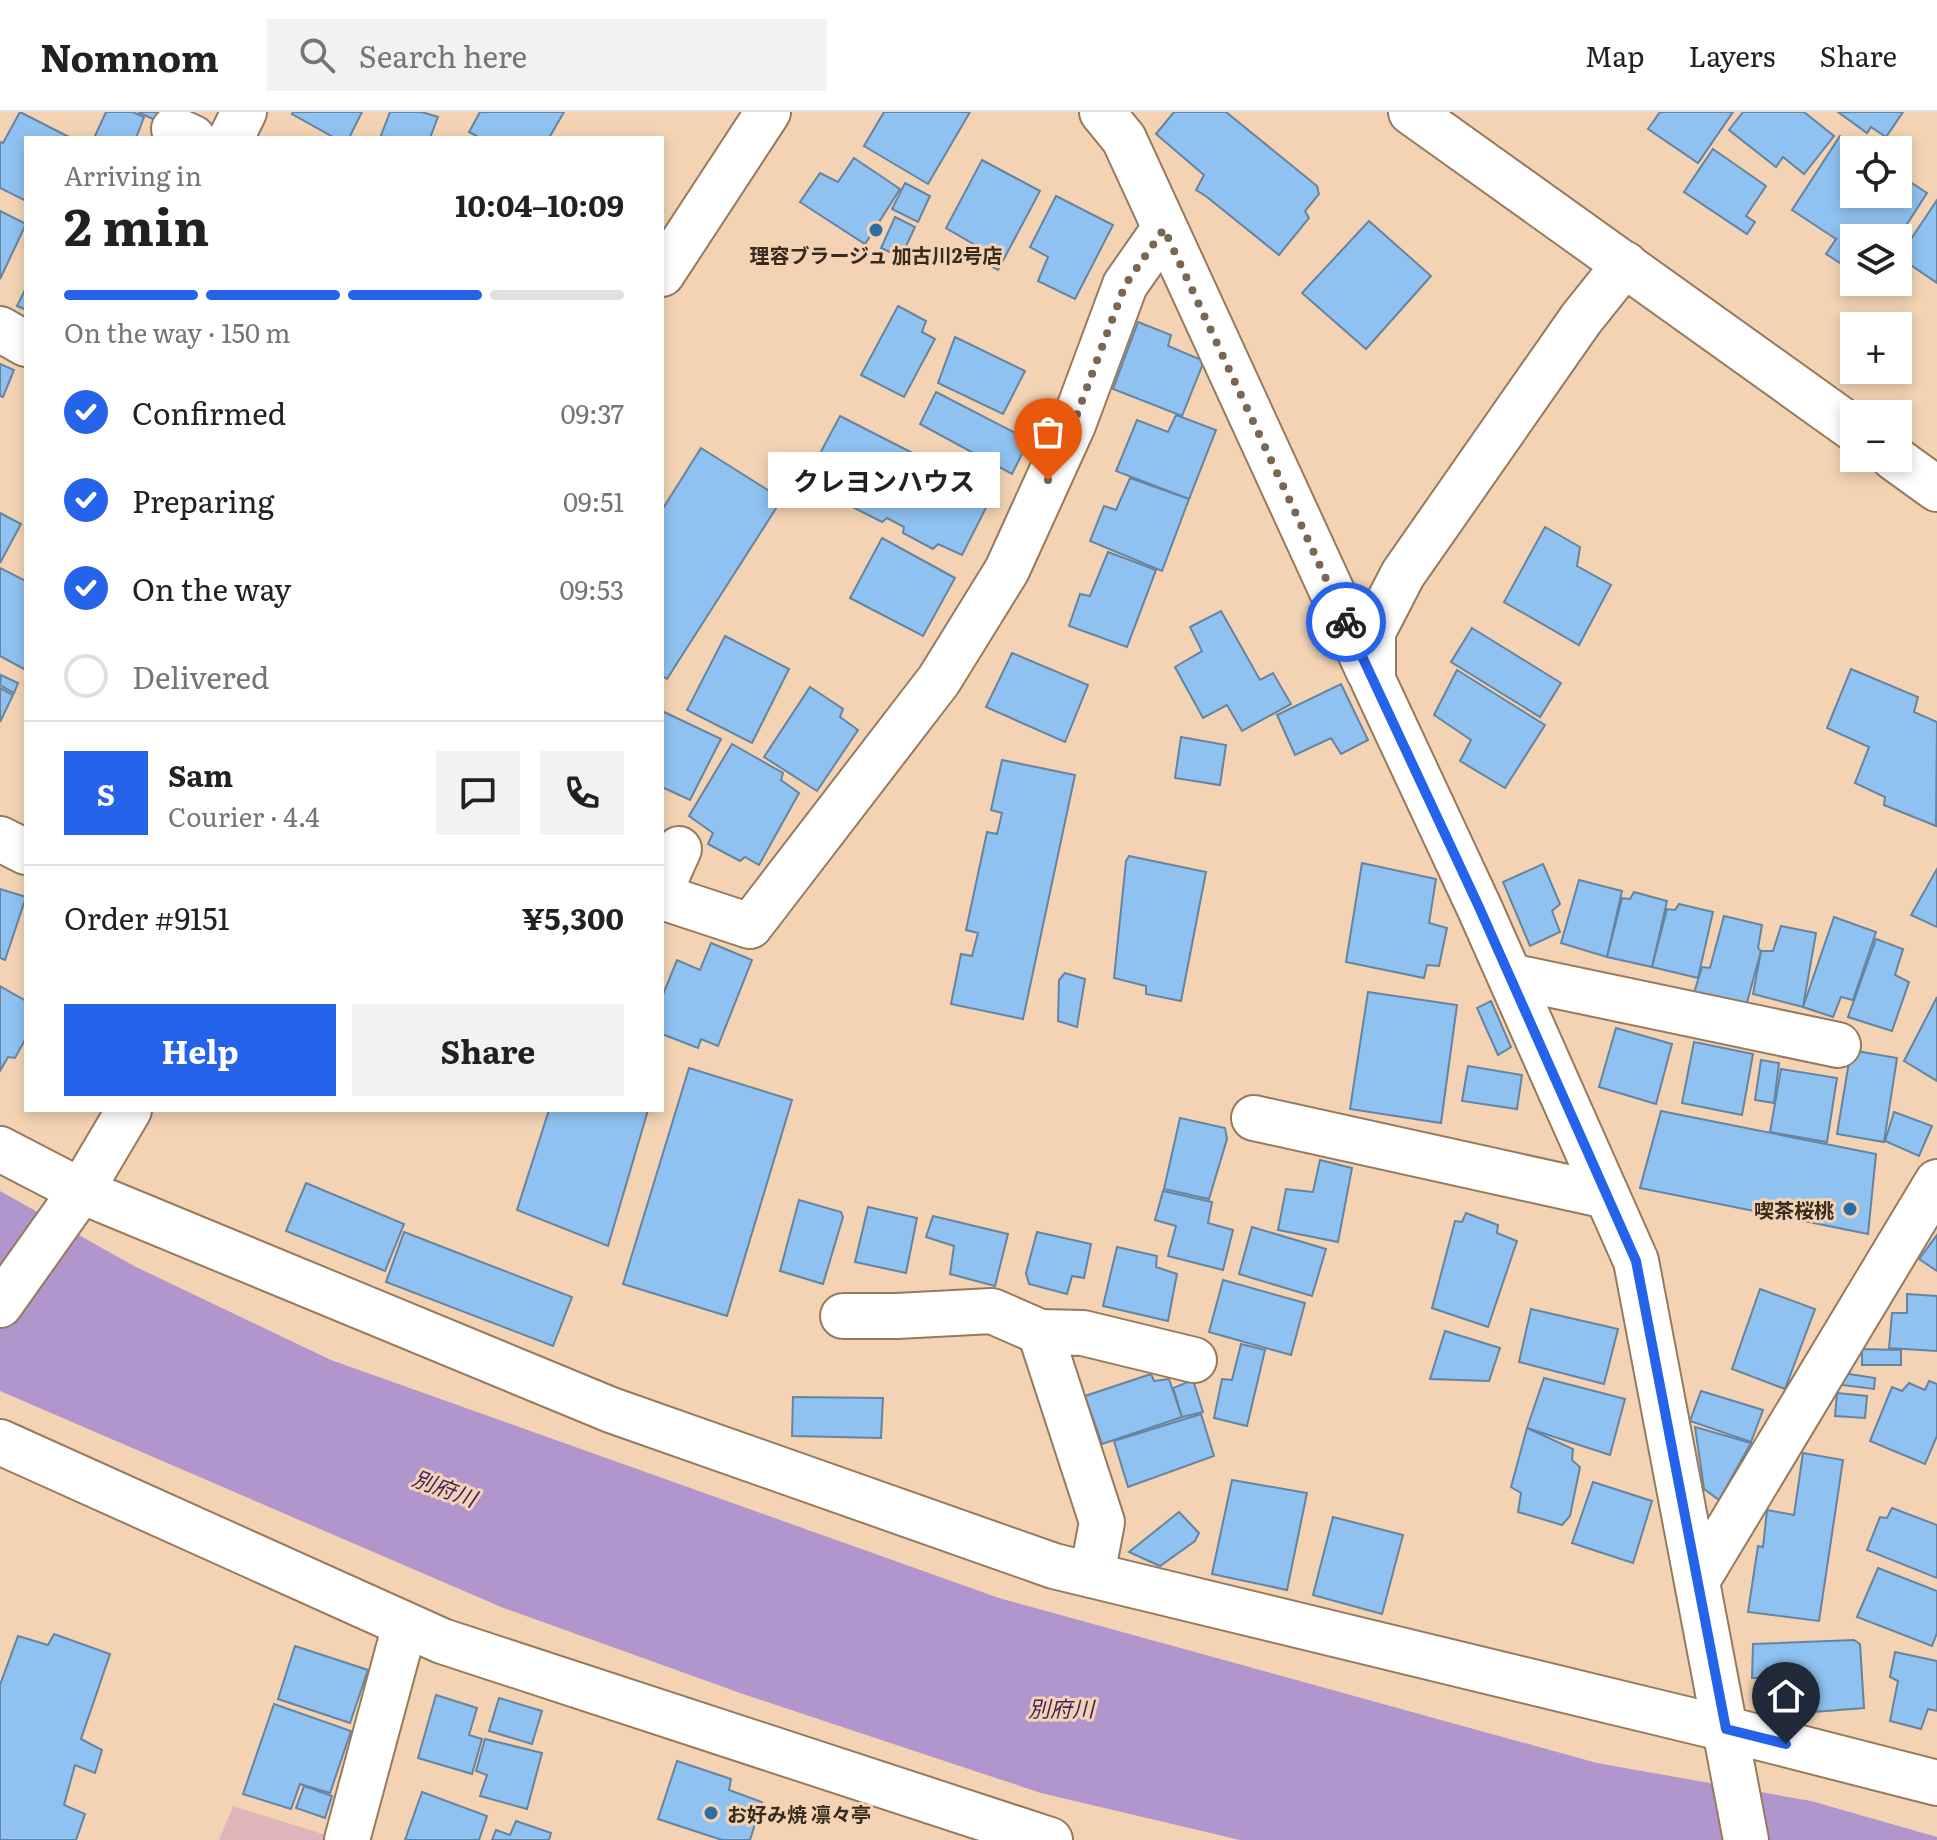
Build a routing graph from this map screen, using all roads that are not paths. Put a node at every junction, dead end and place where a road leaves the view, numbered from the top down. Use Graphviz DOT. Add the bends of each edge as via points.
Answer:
graph roads {
  1 [pos="244,112"];
  2 [pos="768,112"];
  3 [pos="1102,112"];
  4 [pos="1411,112"];
  5 [pos="232,136"];
  6 [pos="1164,229"];
  7 [pos="1625,264"];
  8 [pos="664,271"];
  9 [pos="0,329"];
  10 [pos="24,343"];
  11 [pos="1840,419"];
  12 [pos="1912,471"];
  13 [pos="1937,489"];
  14 [pos="1373,680"];
  15 [pos="0,839"];
  16 [pos="24,851"];
  17 [pos="664,898"];
  18 [pos="1510,976"];
  19 [pos="1838,1045"];
  20 [pos="128,1112"];
  21 [pos="1254,1118"];
  22 [pos="0,1149"];
  23 [pos="1937,1182"];
  24 [pos="81,1191"];
  25 [pos="1607,1196"];
  26 [pos="0,1305"];
  27 [pos="843,1316"];
  28 [pos="1040,1332"];
  29 [pos="1194,1360"];
  30 [pos="0,1442"];
  31 [pos="1092,1575"];
  32 [pos="1697,1581"];
  33 [pos="405,1625"];
  34 [pos="1726,1729"];
  35 [pos="1937,1783"];
  36 [pos="1039,1839"];
  37 [pos="347,1840"];
  38 [pos="1746,1840"];
  1 -- 5 [label="street"];
  2 -- 8 [label="street"];
  3 -- 6 [label="street" via="1124,139"];
  4 -- 7 [label="street"];
  6 -- 14 [label="street"];
  6 -- 17 [label="street" via="1125,285 1034,542 1007,570 894,766 750,926"];
  7 -- 11 [label="street"];
  7 -- 14 [label="street" via="1403,574 1373,632"];
  9 -- 10 [label="street"];
  12 -- 13 [label="street"];
  14 -- 18 [label="street"];
  15 -- 16 [label="street"];
  18 -- 19 [label="street"];
  18 -- 25 [label="street"];
  20 -- 24 [label="street"];
  21 -- 25 [label="street"];
  22 -- 24 [label="street"];
  23 -- 32 [label="street"];
  24 -- 26 [label="street"];
  24 -- 31 [label="street" via="611,1410"];
  25 -- 32 [label="street" via="1636,1261"];
  27 -- 28 [label="street" via="992,1311"];
  28 -- 29 [label="street" via="1083,1333"];
  28 -- 31 [label="street" via="1102,1522"];
  30 -- 33 [label="street"];
  31 -- 34 [label="street"];
  32 -- 34 [label="street"];
  33 -- 36 [label="street"];
  33 -- 37 [label="street"];
  34 -- 35 [label="street"];
  34 -- 38 [label="street"];
}
